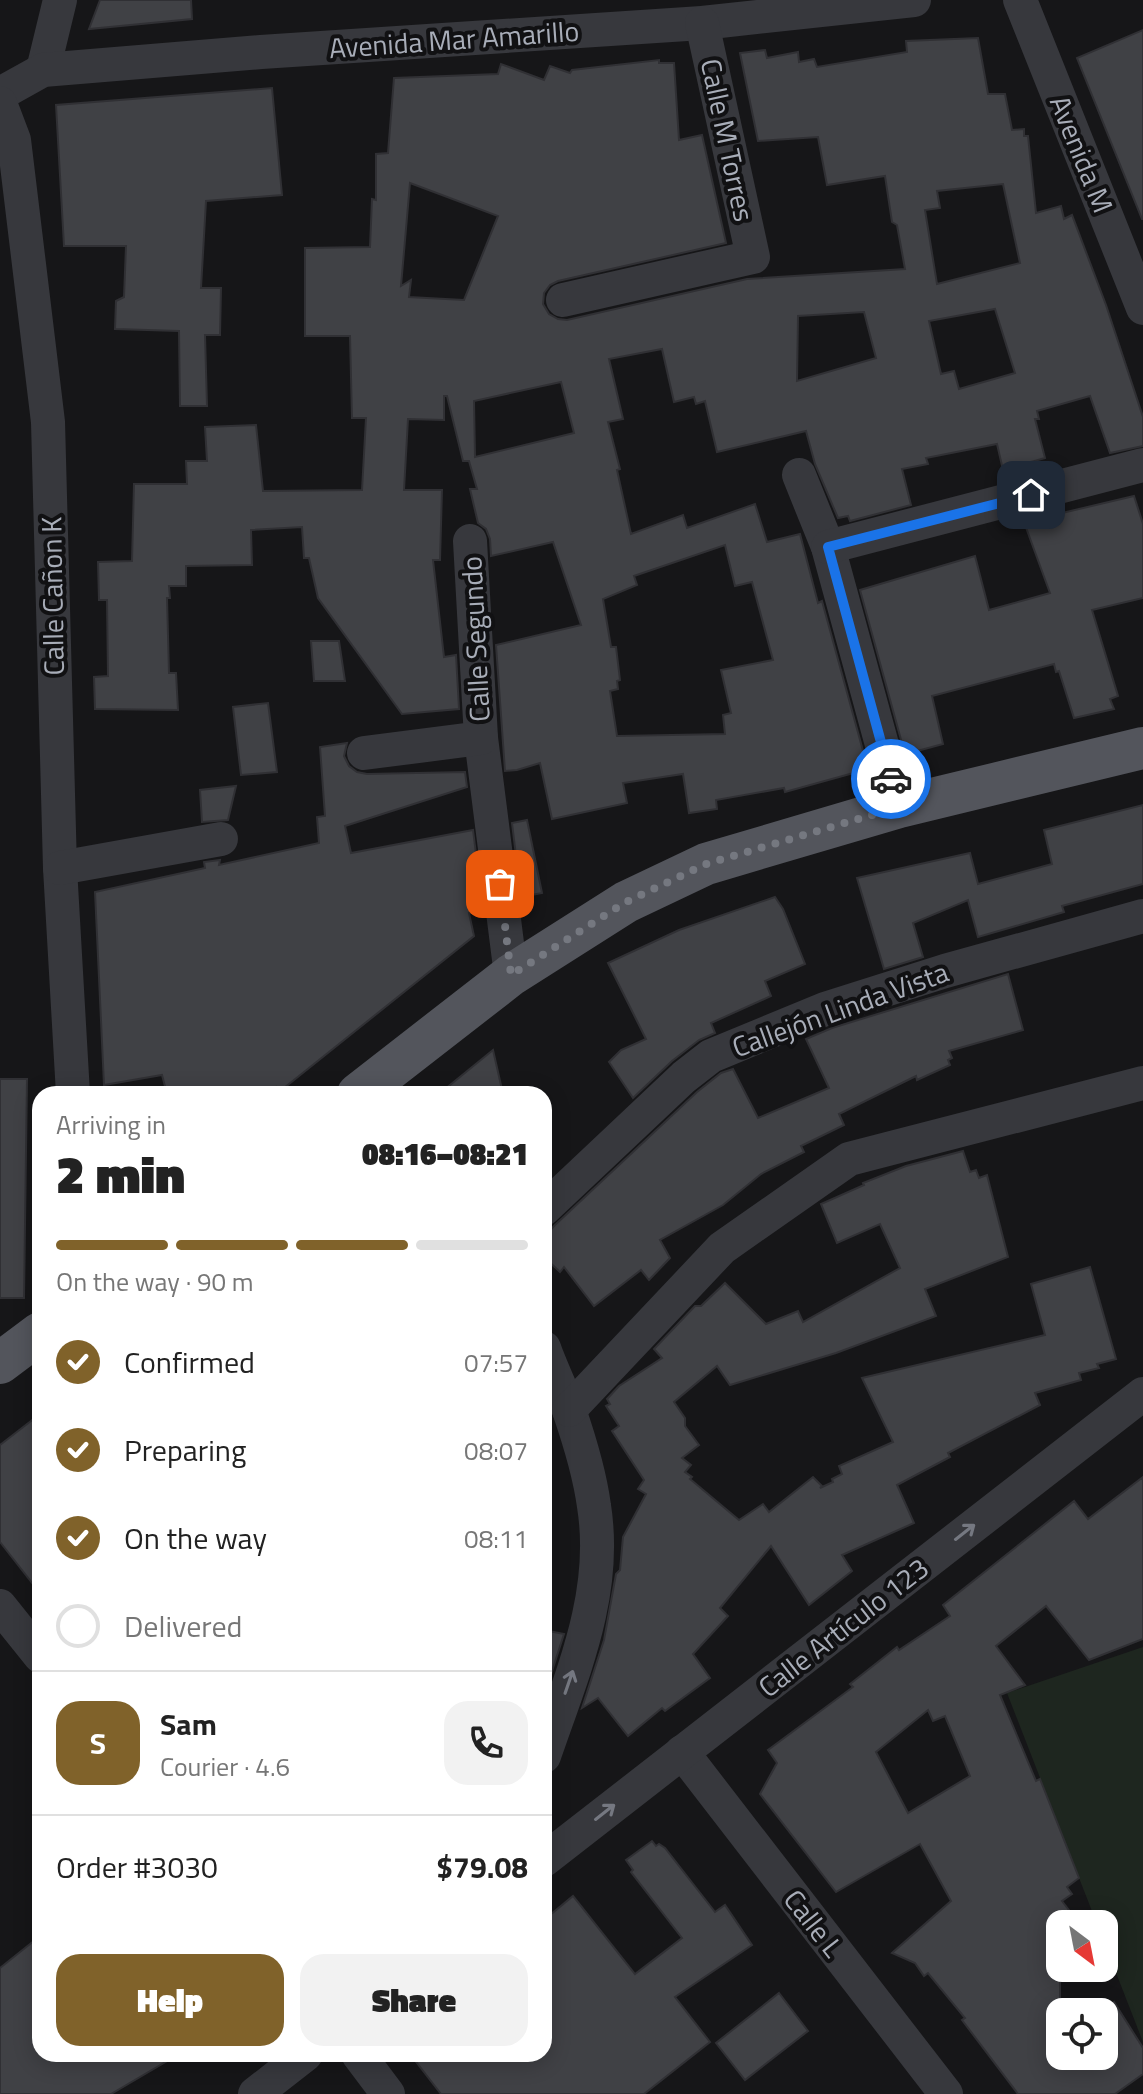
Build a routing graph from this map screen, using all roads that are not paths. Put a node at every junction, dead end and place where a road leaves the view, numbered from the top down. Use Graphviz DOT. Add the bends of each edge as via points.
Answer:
graph roads {
  1 [pos="60,0"];
  2 [pos="914,0"];
  3 [pos="1020,0"];
  4 [pos="702,23"];
  5 [pos="43,70"];
  6 [pos="0,94"];
  7 [pos="0,103"];
  8 [pos="563,300"];
  9 [pos="1143,308"];
  10 [pos="1143,465"];
  11 [pos="799,475"];
  12 [pos="470,541"];
  13 [pos="828,547"];
  14 [pos="481,738"];
  15 [pos="1143,748"];
  16 [pos="364,753"];
  17 [pos="899,807"];
  18 [pos="221,839"];
  19 [pos="60,868"];
  20 [pos="1143,916"];
  21 [pos="511,975"];
  22 [pos="1143,1083"];
  23 [pos="73,1086"];
  24 [pos="368,1086"];
  25 [pos="552,1201"];
  26 [pos="32,1339"];
  27 [pos="0,1363"];
  28 [pos="552,1368"];
  29 [pos="1143,1394"];
  30 [pos="569,1410"];
  31 [pos="0,1606"];
  32 [pos="32,1646"];
  33 [pos="552,1732"];
  34 [pos="682,1752"];
  35 [pos="552,1854"];
  36 [pos="296,2062"];
  37 [pos="364,2062"];
  38 [pos="255,2094"];
  39 [pos="388,2094"];
  40 [pos="946,2094"];
  1 -- 5 [label="street"];
  2 -- 4 [label="street, Avenida Mar Amarillo"];
  3 -- 9 [label="street, Avenida M"];
  4 -- 5 [label="street, Avenida Mar Amarillo"];
  4 -- 8 [label="street, Calle M Torres" via="753,257"];
  5 -- 6 [label="street, Avenida Mar Amarillo"];
  7 -- 19 [label="street, Calle Cañon K" via="14,140 48,422"];
  10 -- 13 [label="street"];
  11 -- 13 [label="street"];
  12 -- 14 [label="street, Calle Segundo"];
  13 -- 17 [label="street"];
  14 -- 16 [label="street, Calle Segundo"];
  14 -- 21 [label="street, Calle Segundo"];
  15 -- 17 [label="main road"];
  17 -- 21 [label="main road" via="706,864 626,902"];
  18 -- 19 [label="street"];
  19 -- 23 [label="street, Calle Cañon K"];
  20 -- 25 [label="street, Callejón Linda Vista" via="825,1009 711,1056"];
  21 -- 24 [label="main road"];
  22 -- 30 [label="street" via="849,1159 722,1248"];
  26 -- 27 [label="main road"];
  28 -- 30 [label="street"];
  34 -- 29 [label="street, Calle Artículo 123, one-way"];
  33 -- 30 [label="street, one-way" via="586,1632 598,1562 594,1505"];
  31 -- 32 [label="street"];
  35 -- 34 [label="street, Calle Artículo 123, one-way"];
  34 -- 40 [label="street, Calle L"];
  36 -- 38 [label="street"];
  37 -- 39 [label="street"];
}
